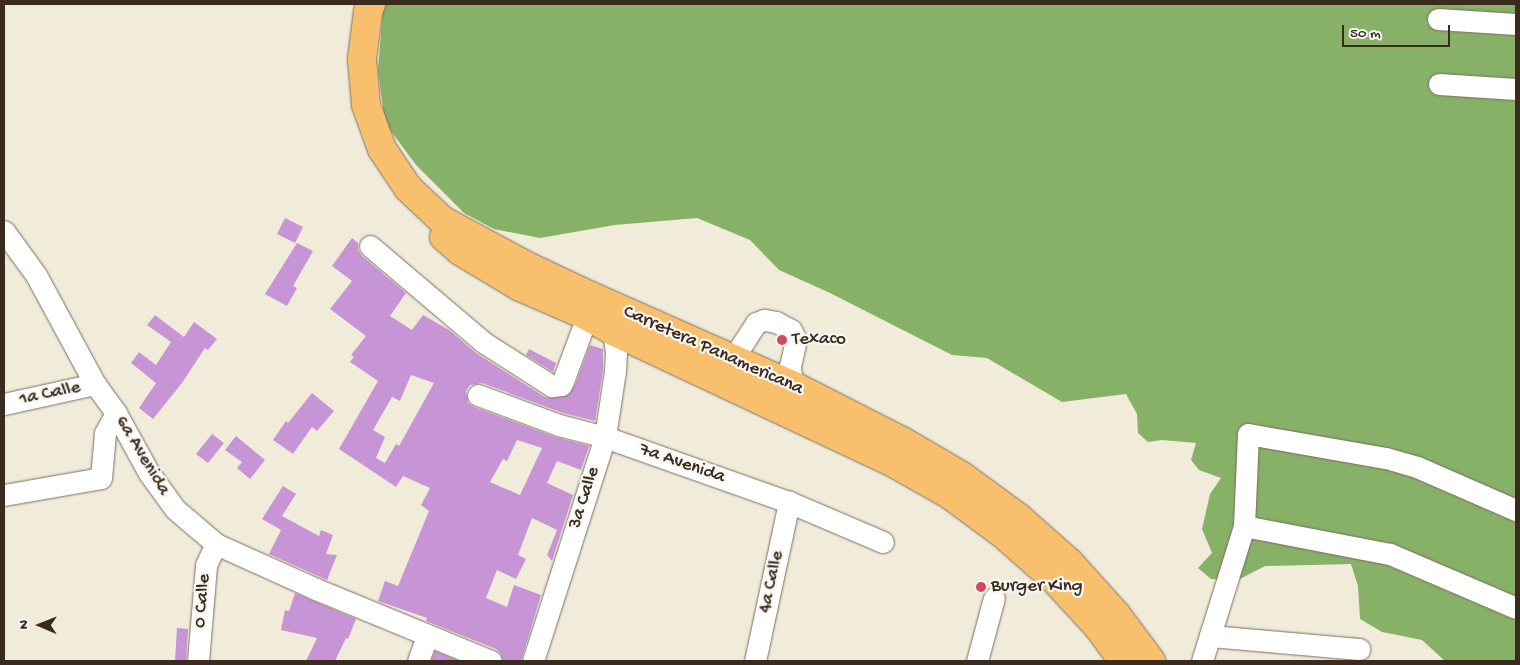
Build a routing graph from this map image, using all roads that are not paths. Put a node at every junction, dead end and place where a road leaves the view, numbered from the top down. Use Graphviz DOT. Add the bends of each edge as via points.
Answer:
graph roads {
  1 [pos="358,4"];
  2 [pos="371,4"];
  3 [pos="1438,19"];
  4 [pos="1516,24"];
  5 [pos="1439,84"];
  6 [pos="1516,89"];
  7 [pos="4,231"];
  8 [pos="370,246"];
  9 [pos="587,316"];
  10 [pos="613,332"];
  11 [pos="732,360"];
  12 [pos="95,384"];
  13 [pos="792,385"];
  14 [pos="478,395"];
  15 [pos="4,404"];
  16 [pos="116,413"];
  17 [pos="605,437"];
  18 [pos="1247,448"];
  19 [pos="4,495"];
  20 [pos="789,502"];
  21 [pos="1516,510"];
  22 [pos="1516,523"];
  23 [pos="1244,526"];
  24 [pos="883,542"];
  25 [pos="216,544"];
  26 [pos="994,598"];
  27 [pos="1516,608"];
  28 [pos="427,636"];
  29 [pos="1210,636"];
  30 [pos="1359,649"];
  31 [pos="198,661"];
  32 [pos="418,661"];
  33 [pos="491,661"];
  34 [pos="532,661"];
  35 [pos="755,661"];
  36 [pos="977,661"];
  37 [pos="1123,661"];
  38 [pos="1151,661"];
  39 [pos="1202,661"];
  1 -- 9 [label="highway, Carretera Panamericana" via="350,40 353,85 364,129 382,169 415,212 460,251 520,287"];
  2 -- 11 [label="highway, Carretera Panamericana" via="362,59 366,105 382,149 408,188 442,220 529,267"];
  3 -- 4 [label="street"];
  5 -- 6 [label="street"];
  7 -- 12 [label="street, 6a Avenida" via="36,275"];
  8 -- 9 [label="street" via="483,342 552,386 561,385 563,381"];
  9 -- 10 [label="highway, Carretera Panamericana"];
  10 -- 17 [label="street, 3a Calle" via="615,371"];
  10 -- 37 [label="highway, Carretera Panamericana" via="892,462 950,495 1004,535 1054,579 1099,628"];
  11 -- 13 [label="highway, Carretera Panamericana"];
  11 -- 13 [label="street" via="756,323 764,320 776,322 791,330 796,340 790,366"];
  12 -- 15 [label="street, 1a Calle"];
  12 -- 16 [label="street, 6a Avenida"];
  13 -- 38 [label="highway, Carretera Panamericana" via="962,476 1018,517 1070,563 1116,614"];
  14 -- 17 [label="street, 7a Avenida" via="559,426"];
  16 -- 19 [label="street" via="105,433 101,478"];
  16 -- 25 [label="street, 6a Avenida" via="149,473 175,509"];
  17 -- 20 [label="street, 7a Avenida"];
  17 -- 34 [label="street, 3a Calle"];
  18 -- 21 [label="street" via="1248,434 1386,458 1416,467"];
  18 -- 22 [label="street" via="1401,475"];
  18 -- 23 [label="street"];
  20 -- 24 [label="street, 7a Avenida"];
  20 -- 35 [label="street, 4a Calle"];
  23 -- 27 [label="street" via="1390,554"];
  23 -- 29 [label="street"];
  25 -- 28 [label="street, 6a Avenida"];
  25 -- 31 [label="street, 0 Calle" via="206,565"];
  26 -- 36 [label="street"];
  28 -- 32 [label="street"];
  28 -- 33 [label="street, 6a Avenida"];
  29 -- 30 [label="street"];
  29 -- 39 [label="street"];
}
